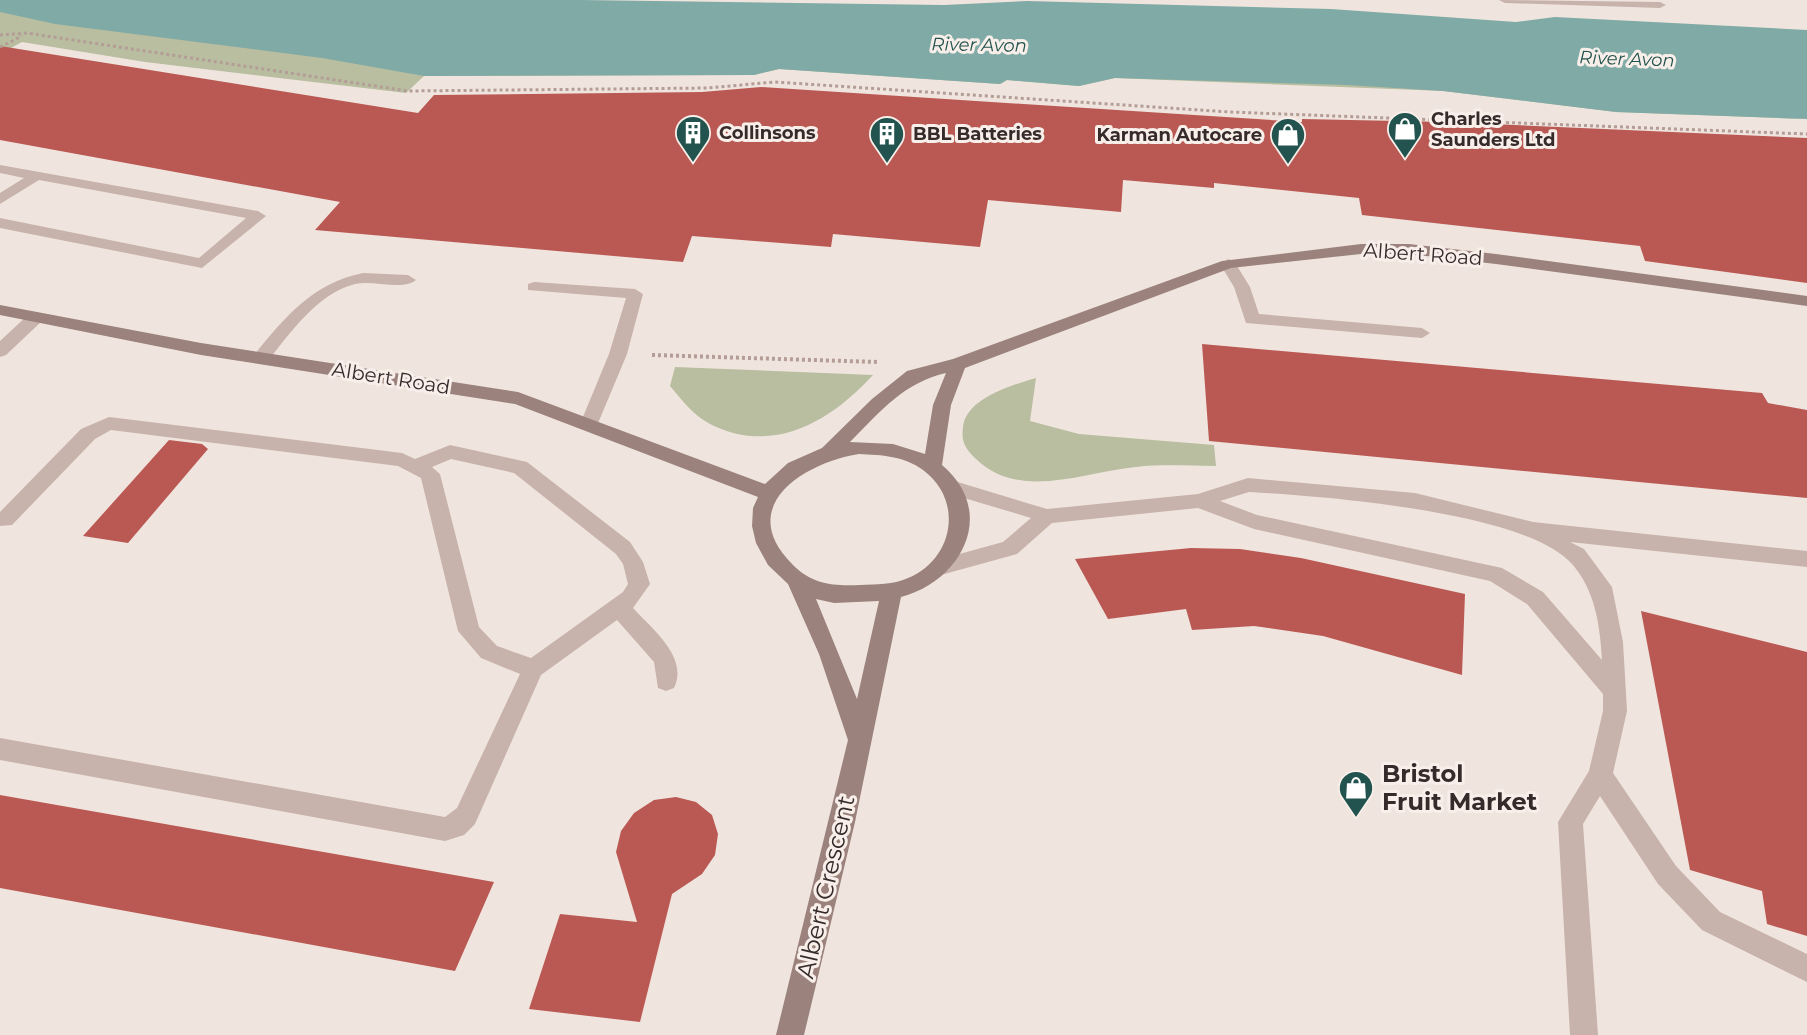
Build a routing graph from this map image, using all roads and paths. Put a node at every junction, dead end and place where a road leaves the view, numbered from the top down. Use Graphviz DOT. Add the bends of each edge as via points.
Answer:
graph roads {
  1 [pos="1505,0"];
  2 [pos="1660,5"];
  3 [pos="27,33"];
  4 [pos="0,35"];
  5 [pos="0,47"];
  6 [pos="1807,134"];
  7 [pos="0,169"];
  8 [pos="38,175"];
  9 [pos="0,200"];
  10 [pos="0,223"];
  11 [pos="1228,264"];
  12 [pos="408,280"];
  13 [pos="534,287"];
  14 [pos="1807,301"];
  15 [pos="0,310"];
  16 [pos="35,318"];
  17 [pos="1422,333"];
  18 [pos="0,351"];
  19 [pos="618,354"];
  20 [pos="260,359"];
  21 [pos="881,362"];
  22 [pos="958,364"];
  23 [pos="589,424"];
  24 [pos="830,451"];
  25 [pos="418,465"];
  26 [pos="932,466"];
  27 [pos="951,487"];
  28 [pos="769,493"];
  29 [pos="1199,501"];
  30 [pos="1047,516"];
  31 [pos="0,519"];
  32 [pos="1533,530"];
  33 [pos="1807,559"];
  34 [pos="941,567"];
  35 [pos="797,581"];
  36 [pos="891,593"];
  37 [pos="619,607"];
  38 [pos="533,669"];
  39 [pos="666,681"];
  40 [pos="1615,692"];
  41 [pos="860,739"];
  42 [pos="0,749"];
  43 [pos="1600,775"];
  44 [pos="1807,968"];
  45 [pos="790,1035"];
  46 [pos="1584,1035"];
  1 -- 2 [label="lane"];
  3 -- 4 [label="path"];
  3 -- 5 [label="path"];
  3 -- 6 [label="path" via="408,91 707,88 775,82 1230,112"];
  7 -- 8 [label="lane"];
  8 -- 9 [label="lane"];
  8 -- 10 [label="lane" via="258,216 202,263"];
  11 -- 14 [label="street, Albert Road" via="1335,251 1409,249"];
  11 -- 17 [label="lane" via="1252,319"];
  11 -- 22 [label="street, Albert Road"];
  12 -- 20 [label="lane" via="362,278 334,287 312,302"];
  13 -- 19 [label="lane" via="635,294"];
  15 -- 16 [label="street, Albert Road"];
  16 -- 18 [label="lane"];
  16 -- 20 [label="street, Albert Road"];
  19 -- 21 [label="path"];
  19 -- 23 [label="lane"];
  20 -- 23 [label="street, Albert Road" via="518,398"];
  22 -- 24 [label="street, Albert Road" via="913,375"];
  22 -- 26 [label="street" via="942,405"];
  23 -- 28 [label="street, Albert Road"];
  24 -- 26 [label="street, Albert Road" via="889,449"];
  24 -- 28 [label="street, Albert Road" via="794,468"];
  25 -- 31 [label="lane" via="109,423 88,434 5,520"];
  25 -- 37 [label="lane" via="457,452 528,472 629,555 639,587"];
  25 -- 38 [label="lane" via="430,474 469,631 489,652"];
  26 -- 27 [label="street, Albert Road"];
  27 -- 30 [label="lane"];
  27 -- 34 [label="street, Albert Road" via="962,526"];
  28 -- 35 [label="street" via="760,516 762,540 775,563"];
  29 -- 30 [label="lane"];
  29 -- 32 [label="lane" via="1248,485 1304,488 1415,500"];
  29 -- 40 [label="lane" via="1254,522 1495,574 1535,598"];
  30 -- 34 [label="lane" via="1010,548"];
  32 -- 33 [label="lane"];
  32 -- 40 [label="lane" via="1577,555 1601,587"];
  34 -- 36 [label="street"];
  35 -- 36 [label="street" via="826,593"];
  35 -- 41 [label="street"];
  36 -- 41 [label="street, Albert Crescent"];
  37 -- 38 [label="lane"];
  37 -- 39 [label="lane" via="665,659"];
  38 -- 42 [label="lane" via="466,816 450,828"];
  40 -- 43 [label="lane"];
  41 -- 45 [label="street, Albert Crescent"];
  43 -- 44 [label="lane" via="1667,875 1711,921"];
  43 -- 46 [label="lane" via="1570,822"];
}
